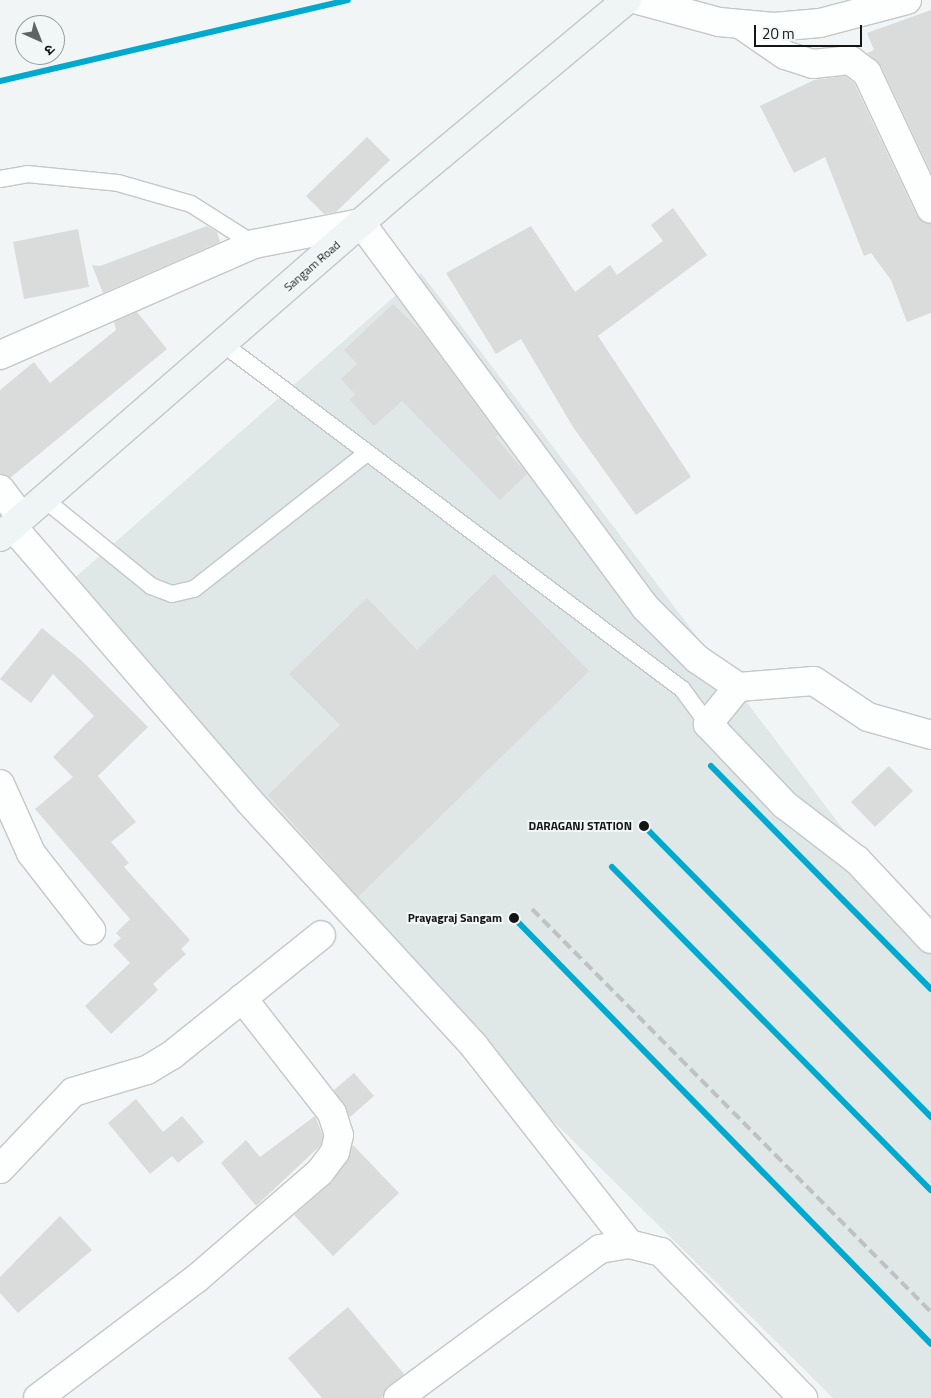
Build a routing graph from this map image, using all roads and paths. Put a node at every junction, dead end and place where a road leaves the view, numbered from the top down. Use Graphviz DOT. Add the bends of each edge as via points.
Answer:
graph roads {
  1 [pos="627,0"];
  2 [pos="638,0"];
  3 [pos="907,0"];
  4 [pos="740,24"];
  5 [pos="924,173"];
  6 [pos="0,179"];
  7 [pos="931,209"];
  8 [pos="361,223"];
  9 [pos="254,244"];
  10 [pos="223,344"];
  11 [pos="0,355"];
  12 [pos="367,453"];
  13 [pos="0,489"];
  14 [pos="44,499"];
  15 [pos="11,527"];
  16 [pos="738,687"];
  17 [pos="708,724"];
  18 [pos="931,735"];
  19 [pos="0,784"];
  20 [pos="91,930"];
  21 [pos="321,935"];
  22 [pos="931,939"];
  23 [pos="242,998"];
  24 [pos="0,1169"];
  25 [pos="629,1244"];
  26 [pos="38,1398"];
  27 [pos="398,1398"];
  28 [pos="803,1398"];
  1 -- 8 [label="main road, Sangam Road"];
  2 -- 4 [label="street"];
  3 -- 4 [label="street" via="820,22"];
  4 -- 5 [label="street" via="785,54 813,64 850,60 867,73"];
  5 -- 7 [label="street"];
  6 -- 9 [label="lane" via="27,174 118,183 191,204"];
  8 -- 9 [label="street"];
  8 -- 10 [label="main road, Sangam Road"];
  8 -- 16 [label="street" via="645,607 697,659"];
  9 -- 11 [label="street"];
  10 -- 12 [label="lane"];
  10 -- 14 [label="main road, Sangam Road"];
  12 -- 14 [label="lane" via="194,589 172,594 150,586"];
  12 -- 17 [label="lane" via="682,689"];
  13 -- 15 [label="street"];
  14 -- 15 [label="main road, Sangam Road"];
  15 -- 25 [label="street" via="250,802 474,1046"];
  16 -- 17 [label="street"];
  16 -- 18 [label="street" via="814,681 868,717"];
  17 -- 22 [label="street" via="785,805 857,860"];
  19 -- 20 [label="street" via="31,853"];
  21 -- 23 [label="street"];
  23 -- 24 [label="street" via="147,1070 73,1092"];
  23 -- 26 [label="street" via="332,1114 339,1135 335,1152 320,1172 196,1279"];
  25 -- 27 [label="street" via="600,1249"];
  25 -- 28 [label="street" via="661,1252"];
}
